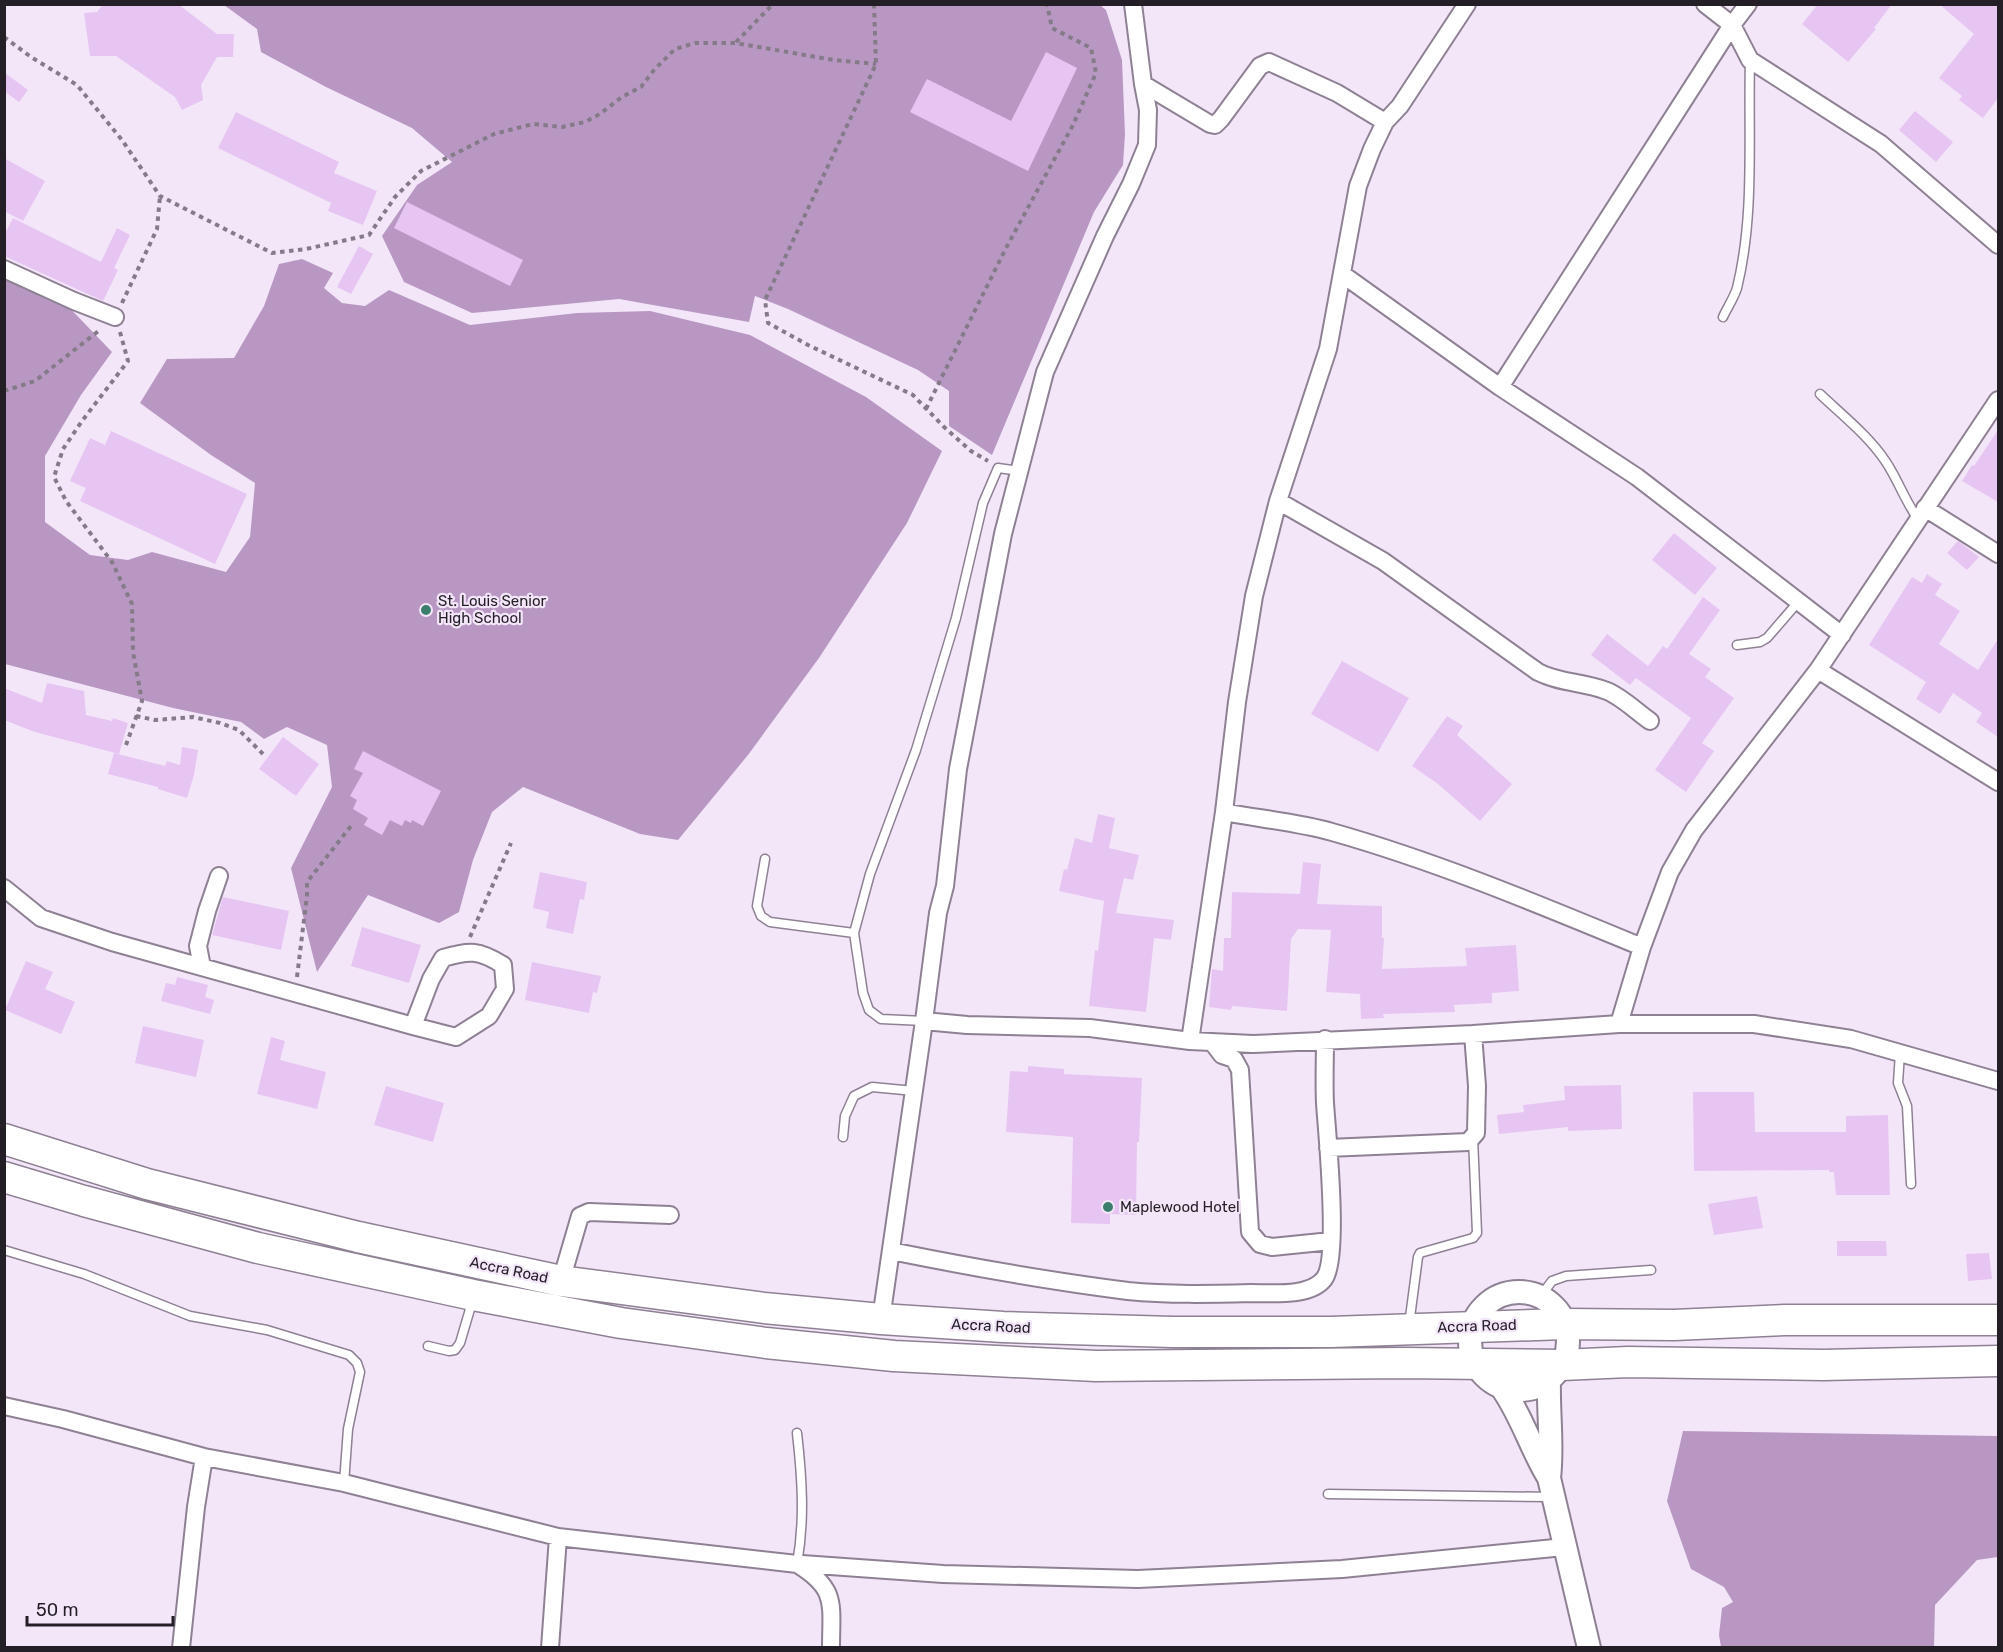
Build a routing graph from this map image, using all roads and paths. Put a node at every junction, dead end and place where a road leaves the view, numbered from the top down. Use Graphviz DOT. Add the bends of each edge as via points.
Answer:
graph roads {
  1 [pos="773,4"];
  2 [pos="874,4"];
  3 [pos="1047,4"];
  4 [pos="1133,4"];
  5 [pos="1467,4"];
  6 [pos="1705,4"];
  7 [pos="1748,4"];
  8 [pos="1732,25"];
  9 [pos="4,36"];
  10 [pos="735,43"];
  11 [pos="1750,60"];
  12 [pos="876,64"];
  13 [pos="1143,84"];
  14 [pos="1385,122"];
  15 [pos="1998,245"];
  16 [pos="4,269"];
  17 [pos="1342,274"];
  18 [pos="115,317"];
  19 [pos="1723,317"];
  20 [pos="1500,387"];
  21 [pos="1820,394"];
  22 [pos="1998,400"];
  23 [pos="926,409"];
  24 [pos="999,468"];
  25 [pos="1020,471"];
  26 [pos="1278,501"];
  27 [pos="1922,514"];
  28 [pos="1998,554"];
  29 [pos="1799,601"];
  30 [pos="1842,635"];
  31 [pos="1737,645"];
  32 [pos="1818,670"];
  33 [pos="136,716"];
  34 [pos="1650,721"];
  35 [pos="126,745"];
  36 [pos="263,754"];
  37 [pos="1998,782"];
  38 [pos="1224,813"];
  39 [pos="351,826"];
  40 [pos="511,843"];
  41 [pos="765,859"];
  42 [pos="219,876"];
  43 [pos="4,888"];
  44 [pos="854,933"];
  45 [pos="1642,947"];
  46 [pos="465,951"];
  47 [pos="202,967"];
  48 [pos="295,993"];
  49 [pos="924,1021"];
  50 [pos="1619,1024"];
  51 [pos="412,1026"];
  52 [pos="1473,1034"];
  53 [pos="1325,1039"];
  54 [pos="1190,1041"];
  55 [pos="1212,1042"];
  56 [pos="1900,1053"];
  57 [pos="1998,1081"];
  58 [pos="914,1091"];
  59 [pos="843,1137"];
  60 [pos="1473,1137"];
  61 [pos="4,1139"];
  62 [pos="1328,1148"];
  63 [pos="4,1177"];
  64 [pos="1911,1184"];
  65 [pos="670,1215"];
  66 [pos="1331,1240"];
  67 [pos="4,1250"];
  68 [pos="891,1251"];
  69 [pos="1650,1270"];
  70 [pos="561,1281"];
  71 [pos="473,1295"];
  72 [pos="1540,1297"];
  73 [pos="880,1319"];
  74 [pos="1987,1320"];
  75 [pos="1564,1324"];
  76 [pos="1471,1326"];
  77 [pos="1408,1329"];
  78 [pos="428,1346"];
  79 [pos="1984,1361"];
  80 [pos="1476,1365"];
  81 [pos="1555,1373"];
  82 [pos="1502,1388"];
  83 [pos="4,1406"];
  84 [pos="797,1433"];
  85 [pos="204,1457"];
  86 [pos="344,1483"];
  87 [pos="1551,1487"];
  88 [pos="1328,1494"];
  89 [pos="558,1537"];
  90 [pos="1564,1547"];
  91 [pos="797,1564"];
  92 [pos="182,1647"];
  93 [pos="550,1647"];
  94 [pos="831,1647"];
  95 [pos="1589,1647"];
  1 -- 10 [label="path"];
  2 -- 12 [label="path"];
  3 -- 23 [label="path" via="1052,28 1091,48 1096,72 1073,125"];
  4 -- 13 [label="street"];
  5 -- 14 [label="street" via="1400,106"];
  6 -- 8 [label="street"];
  7 -- 8 [label="street"];
  8 -- 11 [label="street"];
  8 -- 20 [label="street"];
  9 -- 10 [label="path" via="77,85 122,140 160,196 272,253 369,235 395,197 421,171 494,134 533,124 562,127 585,122 641,87 675,49 695,43"];
  10 -- 12 [label="path"];
  11 -- 15 [label="street" via="1881,144"];
  11 -- 19 [label="lane" via="1745,239 1736,291"];
  12 -- 23 [label="path" via="765,300 768,323 913,395"];
  13 -- 14 [label="street" via="1215,124 1260,66 1269,62 1337,93"];
  13 -- 25 [label="street" via="1148,110 1147,145 1045,372"];
  14 -- 17 [label="street" via="1358,186"];
  16 -- 18 [label="street"];
  17 -- 20 [label="street"];
  17 -- 26 [label="street" via="1328,349"];
  18 -- 33 [label="path" via="128,361 63,449 54,477 66,501 112,562 132,604 133,652 142,701"];
  20 -- 29 [label="street" via="1637,477"];
  21 -- 27 [label="lane" via="1886,461 1908,505"];
  22 -- 27 [label="street"];
  23 -- 24 [label="path" via="971,451"];
  24 -- 25 [label="lane"];
  24 -- 44 [label="lane" via="983,503 956,618 920,739 870,874"];
  25 -- 49 [label="street" via="1003,534 962,748"];
  26 -- 34 [label="street" via="1383,561 1538,672 1609,692"];
  26 -- 38 [label="street" via="1254,596"];
  27 -- 28 [label="street"];
  27 -- 30 [label="street"];
  29 -- 30 [label="street"];
  29 -- 31 [label="lane" via="1767,638"];
  30 -- 32 [label="street"];
  32 -- 37 [label="street"];
  32 -- 45 [label="street" via="1694,830 1670,872"];
  33 -- 35 [label="path"];
  33 -- 36 [label="path" via="155,720 193,717 220,723 239,730"];
  38 -- 45 [label="street" via="1330,831 1413,857"];
  38 -- 54 [label="street"];
  39 -- 48 [label="path" via="307,882"];
  40 -- 46 [label="path"];
  41 -- 44 [label="lane" via="757,906 761,916 770,922"];
  42 -- 47 [label="street" via="198,946"];
  43 -- 47 [label="street" via="41,918"];
  44 -- 49 [label="lane" via="869,1010 880,1019"];
  45 -- 50 [label="street"];
  46 -- 51 [label="street" via="443,958"];
  46 -- 51 [label="street" via="484,954 504,965 505,989 489,1016 456,1037"];
  47 -- 48 [label="street"];
  48 -- 51 [label="street"];
  49 -- 54 [label="street" via="1090,1028"];
  49 -- 58 [label="street"];
  50 -- 52 [label="street"];
  50 -- 56 [label="street" via="1754,1024 1851,1039"];
  52 -- 53 [label="street"];
  52 -- 60 [label="street" via="1477,1086"];
  53 -- 55 [label="street" via="1252,1044"];
  53 -- 62 [label="street"];
  54 -- 55 [label="street"];
  55 -- 66 [label="street" via="1222,1055 1234,1059 1240,1070 1250,1232 1260,1244 1272,1247"];
  56 -- 57 [label="street"];
  56 -- 64 [label="lane" via="1898,1083 1907,1106"];
  58 -- 59 [label="lane" via="872,1087 854,1096 845,1116"];
  58 -- 68 [label="street"];
  60 -- 62 [label="street" via="1468,1142"];
  60 -- 77 [label="lane" via="1477,1233 1473,1238 1420,1253"];
  61 -- 70 [label="highway, Accra Road" via="158,1187 358,1237"];
  62 -- 66 [label="street"];
  63 -- 71 [label="highway, Accra Road" via="258,1248"];
  65 -- 70 [label="street" via="589,1212 580,1216"];
  66 -- 68 [label="street" via="1330,1268 1325,1278 1294,1293 1130,1291"];
  67 -- 86 [label="lane" via="84,1274 190,1316 267,1330 349,1355 360,1372 348,1429"];
  68 -- 73 [label="street"];
  69 -- 72 [label="lane" via="1566,1276 1552,1281"];
  70 -- 73 [label="highway, Accra Road"];
  71 -- 78 [label="lane" via="455,1350"];
  71 -- 80 [label="highway, Accra Road" via="621,1323 894,1356 1096,1366"];
  72 -- 75 [label="street" via="1553,1306"];
  72 -- 76 [label="street" via="1525,1292 1494,1299"];
  73 -- 77 [label="highway, Accra Road" via="1003,1328 1173,1332"];
  74 -- 75 [label="highway, Accra Road"];
  74 -- 79 [label="highway"];
  75 -- 76 [label="highway, Accra Road"];
  75 -- 81 [label="street" via="1568,1350"];
  76 -- 77 [label="highway, Accra Road"];
  76 -- 80 [label="street" via="1471,1351"];
  79 -- 81 [label="highway, Accra Road" via="1823,1365 1628,1362"];
  80 -- 81 [label="highway, Accra Road"];
  80 -- 82 [label="street"];
  81 -- 82 [label="street" via="1526,1390"];
  81 -- 87 [label="street" via="1548,1412"];
  82 -- 87 [label="street" via="1519,1413"];
  83 -- 85 [label="street"];
  84 -- 91 [label="lane" via="802,1521"];
  85 -- 86 [label="street"];
  85 -- 92 [label="street"];
  86 -- 89 [label="street"];
  87 -- 88 [label="lane"];
  87 -- 90 [label="street"];
  89 -- 91 [label="street"];
  89 -- 93 [label="street"];
  90 -- 91 [label="street" via="1342,1569 1138,1579 943,1574"];
  90 -- 95 [label="street"];
  91 -- 94 [label="street" via="816,1576 828,1590"];
}
